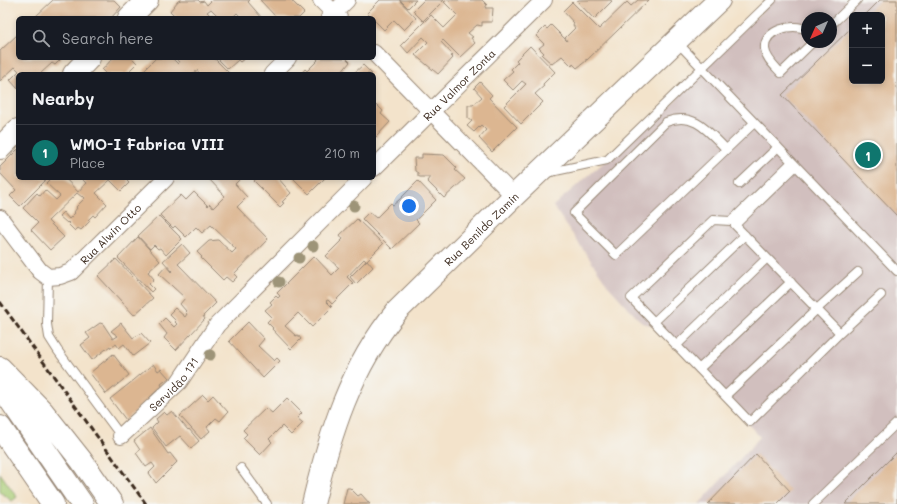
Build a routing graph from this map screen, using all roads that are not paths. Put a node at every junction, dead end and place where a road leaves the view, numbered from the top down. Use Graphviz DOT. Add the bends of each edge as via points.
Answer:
graph roads {
  1 [pos="147,0"];
  2 [pos="321,0"];
  3 [pos="347,0"];
  4 [pos="544,0"];
  5 [pos="719,0"];
  6 [pos="772,0"];
  7 [pos="857,0"];
  8 [pos="131,16"];
  9 [pos="334,16"];
  10 [pos="837,19"];
  11 [pos="801,27"];
  12 [pos="676,41"];
  13 [pos="807,48"];
  14 [pos="376,55"];
  15 [pos="88,60"];
  16 [pos="286,60"];
  17 [pos="702,68"];
  18 [pos="76,72"];
  19 [pos="274,72"];
  20 [pos="431,111"];
  21 [pos="754,123"];
  22 [pos="16,132"];
  23 [pos="778,147"];
  24 [pos="0,148"];
  25 [pos="726,149"];
  26 [pos="794,164"];
  27 [pos="376,166"];
  28 [pos="535,175"];
  29 [pos="164,180"];
  30 [pos="362,180"];
  31 [pos="739,184"];
  32 [pos="514,196"];
  33 [pos="0,218"];
  34 [pos="745,235"];
  35 [pos="767,258"];
  36 [pos="897,271"];
  37 [pos="858,272"];
  38 [pos="48,277"];
  39 [pos="791,282"];
  40 [pos="881,295"];
  41 [pos="817,309"];
  42 [pos="654,322"];
  43 [pos="840,333"];
  44 [pos="676,346"];
  45 [pos="0,368"];
  46 [pos="699,369"];
  47 [pos="0,385"];
  48 [pos="725,396"];
  49 [pos="897,423"];
  50 [pos="0,427"];
  51 [pos="121,436"];
  52 [pos="0,449"];
  53 [pos="241,468"];
  54 [pos="36,504"];
  55 [pos="53,504"];
  56 [pos="82,504"];
  57 [pos="112,504"];
  58 [pos="266,504"];
  59 [pos="313,504"];
  60 [pos="813,504"];
  1 -- 8 [label="main road"];
  2 -- 9 [label="street"];
  3 -- 9 [label="street"];
  4 -- 20 [label="street, Rua Valmor Zonta"];
  5 -- 12 [label="main road, Rua Benildo Zamin"];
  6 -- 17 [label="lane"];
  7 -- 10 [label="lane"];
  11 -- 13 [label="lane" via="791,26 773,34 765,48 767,56 781,73"];
  12 -- 17 [label="lane"];
  12 -- 28 [label="main road, Rua Benildo Zamin"];
  14 -- 20 [label="street"];
  15 -- 18 [label="main road"];
  16 -- 19 [label="street"];
  17 -- 21 [label="lane"];
  17 -- 28 [label="lane" via="607,160"];
  20 -- 27 [label="street, Rua Valmor Zonta"];
  20 -- 32 [label="street"];
  21 -- 23 [label="lane"];
  21 -- 25 [label="lane"];
  22 -- 24 [label="main road"];
  23 -- 26 [label="lane"];
  23 -- 31 [label="lane"];
  25 -- 25 [label="lane" via="616,255 574,213 666,122 679,118 696,121"];
  26 -- 34 [label="lane" via="735,225"];
  26 -- 36 [label="lane"];
  26 -- 42 [label="lane" via="731,221 713,220 631,298"];
  28 -- 32 [label="main road, Rua Benildo Zamin"];
  29 -- 38 [label="street, Rua Alwin Otto" via="71,272"];
  30 -- 51 [label="street, Servidão 171" via="217,325 179,382"];
  32 -- 59 [label="main road, Rua Benildo Zamin" via="384,326 358,368 347,392"];
  33 -- 38 [label="street" via="40,271"];
  34 -- 35 [label="lane"];
  34 -- 42 [label="lane"];
  35 -- 39 [label="lane"];
  35 -- 44 [label="lane"];
  37 -- 41 [label="lane"];
  38 -- 51 [label="lane" via="49,337"];
  39 -- 41 [label="lane"];
  39 -- 46 [label="lane"];
  40 -- 43 [label="lane"];
  41 -- 43 [label="lane"];
  41 -- 48 [label="lane"];
  42 -- 44 [label="lane"];
  43 -- 48 [label="lane" via="750,422"];
  44 -- 46 [label="lane"];
  45 -- 57 [label="main road" via="43,412"];
  46 -- 48 [label="lane"];
  47 -- 56 [label="main road"];
  49 -- 60 [label="lane"];
  50 -- 55 [label="main road"];
  52 -- 54 [label="main road"];
  53 -- 58 [label="lane"];
}
